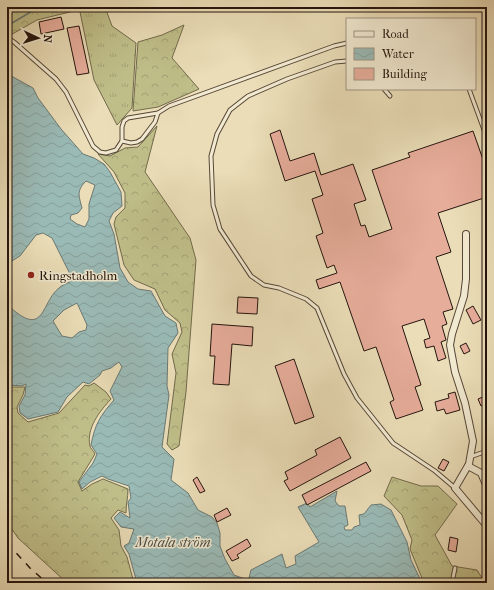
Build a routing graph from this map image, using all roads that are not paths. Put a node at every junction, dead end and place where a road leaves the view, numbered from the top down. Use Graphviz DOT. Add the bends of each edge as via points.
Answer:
graph roads {
  1 [pos="7,40"];
  2 [pos="346,43"];
  3 [pos="346,61"];
  4 [pos="385,90"];
  5 [pos="469,90"];
  6 [pos="390,96"];
  7 [pos="158,113"];
  8 [pos="487,138"];
  9 [pos="122,141"];
  10 [pos="466,234"];
  11 [pos="487,451"];
  12 [pos="470,457"];
  13 [pos="468,466"];
  14 [pos="487,487"];
  15 [pos="455,488"];
  16 [pos="487,526"];
  17 [pos="455,568"];
  18 [pos="452,583"];
  1 -- 9 [label="lane" via="14,42 56,79 66,92 93,146 100,152 110,153 116,150"];
  2 -- 7 [label="lane" via="176,103"];
  3 -- 15 [label="lane" via="335,62 287,79 248,96 230,110 217,134 211,156 213,205 220,229 251,276 264,285 306,299 317,308 344,374 354,392 392,443 435,471"];
  4 -- 6 [label="lane"];
  5 -- 8 [label="lane"];
  7 -- 9 [label="lane" via="155,122 142,140 130,143"];
  7 -- 9 [label="lane" via="143,114 124,121"];
  10 -- 12 [label="street" via="464,296 450,345 455,372 469,417 473,441"];
  11 -- 12 [label="lane"];
  12 -- 13 [label="street"];
  13 -- 14 [label="street" via="481,473"];
  13 -- 15 [label="street"];
  15 -- 16 [label="street"];
  17 -- 18 [label="lane"];
}
